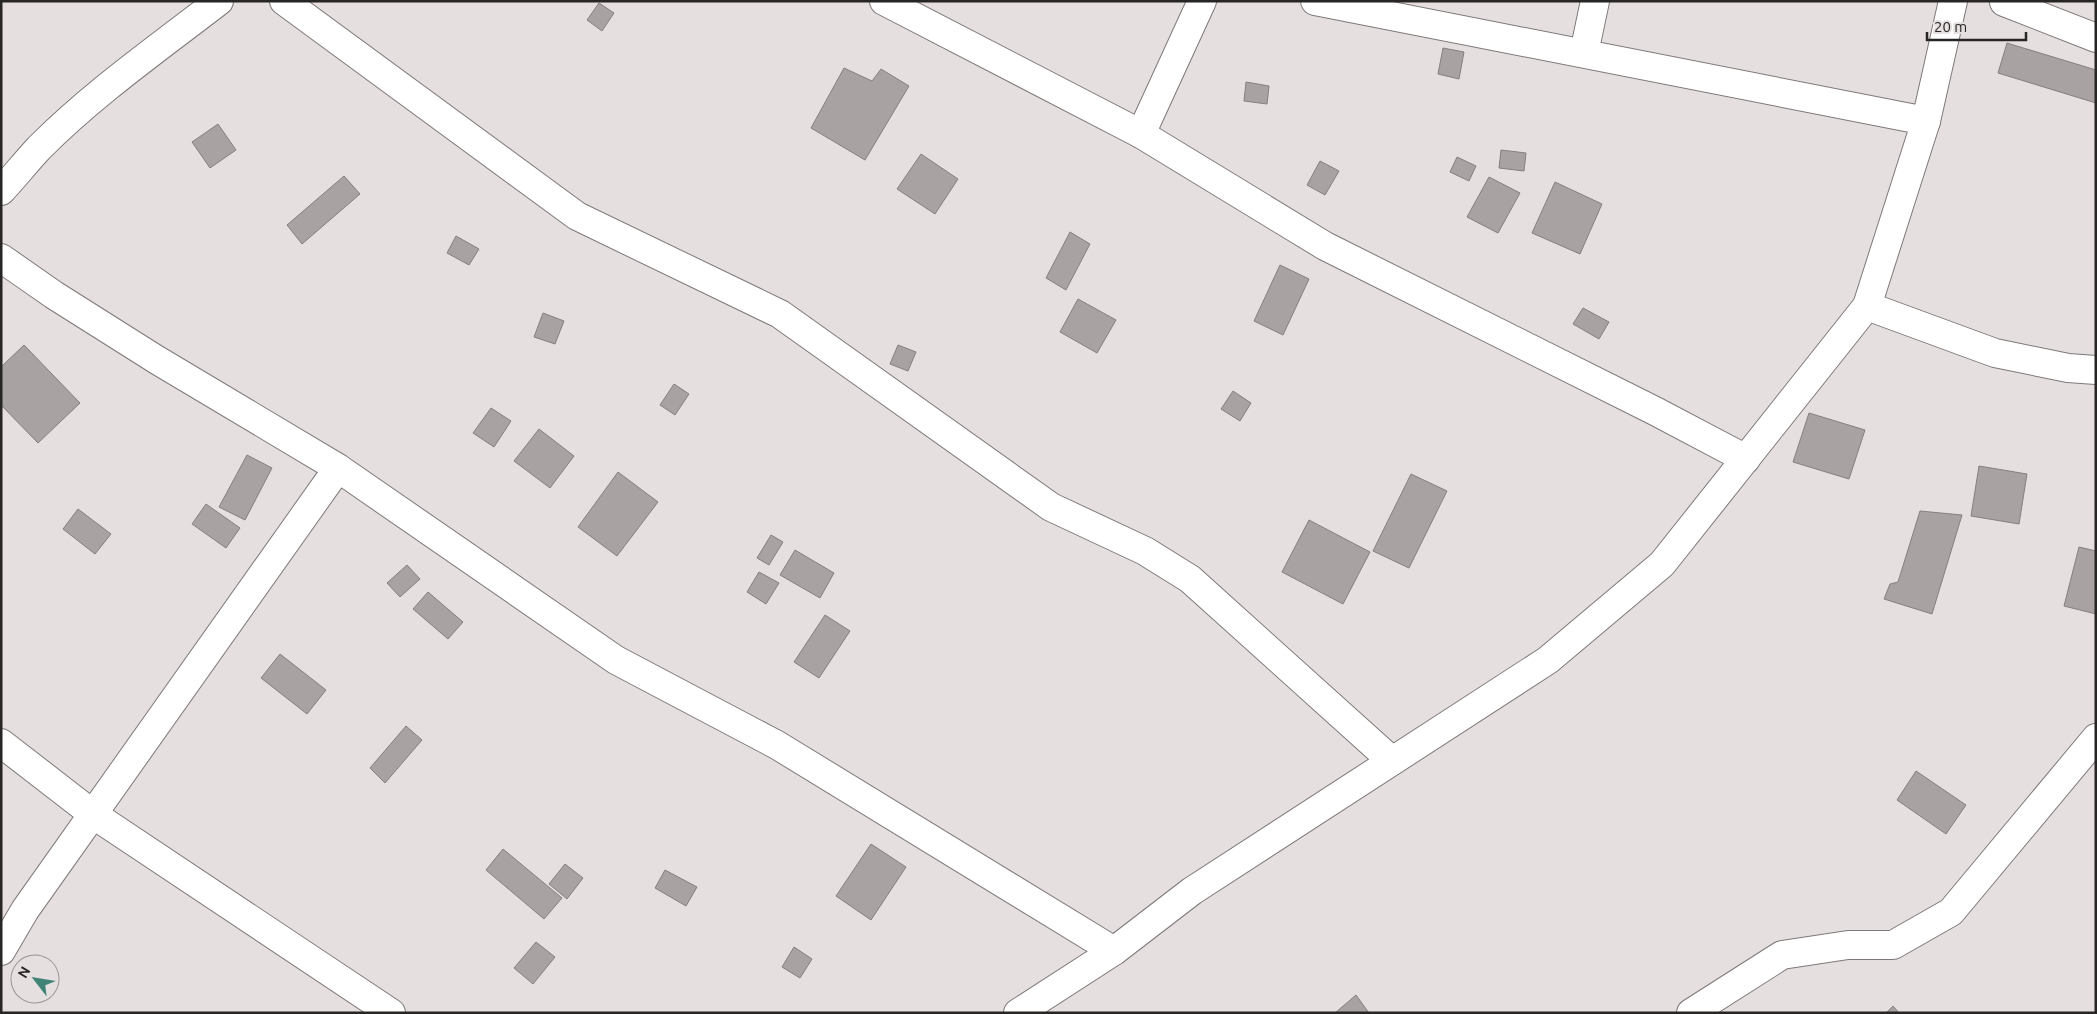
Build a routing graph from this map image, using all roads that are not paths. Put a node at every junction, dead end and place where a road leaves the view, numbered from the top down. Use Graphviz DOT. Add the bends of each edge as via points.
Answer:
graph roads {
  1 [pos="219,1"];
  2 [pos="284,1"];
  3 [pos="884,1"];
  4 [pos="1202,1"];
  5 [pos="1315,1"];
  6 [pos="1595,1"];
  7 [pos="1952,1"];
  8 [pos="2004,2"];
  9 [pos="2096,38"];
  10 [pos="1584,53"];
  11 [pos="1926,121"];
  12 [pos="1141,134"];
  13 [pos="1,191"];
  14 [pos="1,258"];
  15 [pos="1867,306"];
  16 [pos="2096,370"];
  17 [pos="1746,459"];
  18 [pos="338,468"];
  19 [pos="2096,738"];
  20 [pos="1,742"];
  21 [pos="1392,761"];
  22 [pos="94,815"];
  23 [pos="1,951"];
  24 [pos="1114,951"];
  25 [pos="391,1013"];
  26 [pos="1018,1013"];
  27 [pos="1691,1013"];
  1 -- 13 [label="street" via="133,66 76,115 38,149"];
  2 -- 21 [label="street" via="577,216 780,314 1051,507 1145,551 1190,579"];
  3 -- 12 [label="street"];
  4 -- 12 [label="street"];
  5 -- 10 [label="street"];
  6 -- 10 [label="street"];
  7 -- 11 [label="street"];
  8 -- 9 [label="street"];
  10 -- 11 [label="street"];
  11 -- 15 [label="street"];
  12 -- 17 [label="street" via="1325,246"];
  14 -- 18 [label="street" via="157,360"];
  15 -- 16 [label="street" via="1995,353 2068,368"];
  15 -- 17 [label="street"];
  17 -- 21 [label="street" via="1662,564 1548,660"];
  18 -- 22 [label="street"];
  18 -- 24 [label="street" via="616,660 777,745"];
  19 -- 27 [label="street" via="1951,912 1893,945 1848,945 1782,955"];
  20 -- 22 [label="street"];
  21 -- 24 [label="street" via="1192,891"];
  22 -- 23 [label="street" via="25,910"];
  22 -- 25 [label="street"];
  24 -- 26 [label="street"];
}
